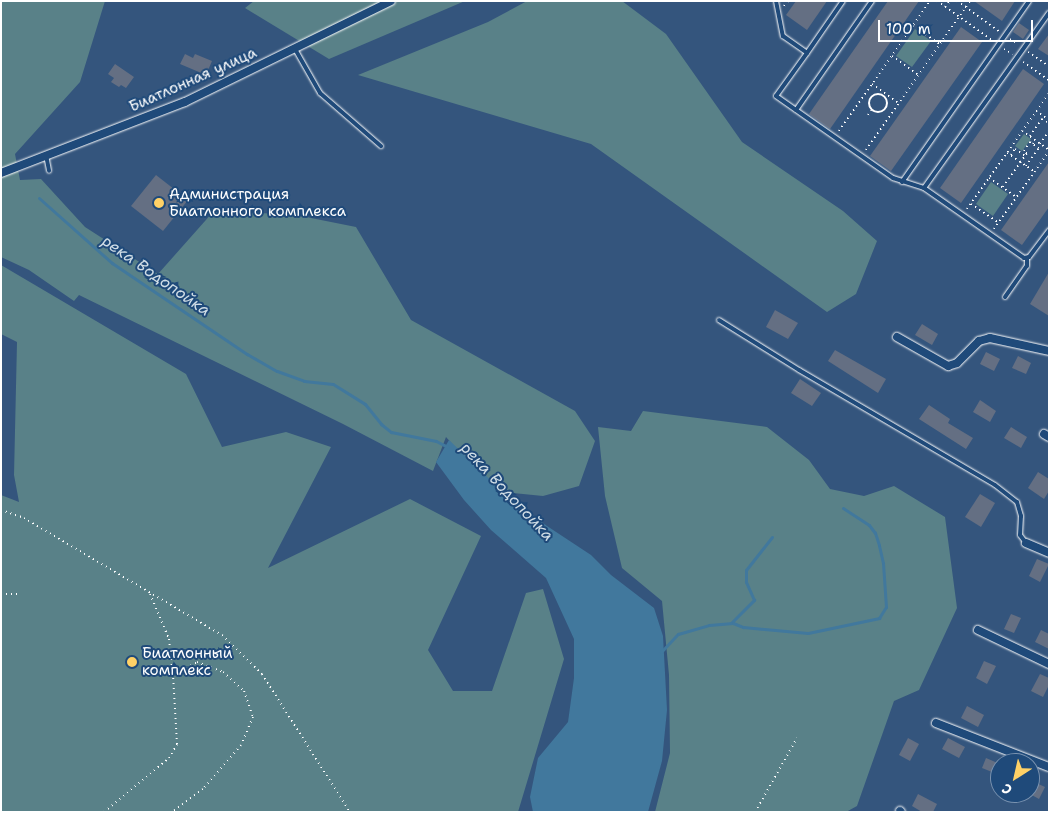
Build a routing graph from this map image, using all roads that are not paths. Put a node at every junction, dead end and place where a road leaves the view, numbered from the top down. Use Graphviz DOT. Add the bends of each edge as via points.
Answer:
graph roads {
  1 [pos="391,1"];
  2 [pos="776,1"];
  3 [pos="843,1"];
  4 [pos="872,1"];
  5 [pos="1029,1"];
  6 [pos="1049,13"];
  7 [pos="295,49"];
  8 [pos="807,53"];
  9 [pos="796,110"];
  10 [pos="381,146"];
  11 [pos="46,155"];
  12 [pos="50,172"];
  13 [pos="1,173"];
  14 [pos="902,182"];
  15 [pos="924,188"];
  16 [pos="1049,230"];
  17 [pos="1027,259"];
  18 [pos="1005,297"];
  19 [pos="719,320"];
  20 [pos="897,337"];
  21 [pos="1049,351"];
  22 [pos="1026,543"];
  23 [pos="1049,553"];
  24 [pos="978,630"];
  25 [pos="1049,664"];
  26 [pos="936,723"];
  27 [pos="1049,767"];
  1 -- 7 [label="street, Биатлонная улица"];
  2 -- 8 [label="lane" via="783,36"];
  3 -- 8 [label="lane"];
  4 -- 9 [label="lane"];
  5 -- 14 [label="lane"];
  6 -- 15 [label="lane"];
  7 -- 10 [label="lane" via="320,93"];
  7 -- 11 [label="street, Биатлонная улица" via="185,102"];
  8 -- 9 [label="lane" via="776,96"];
  9 -- 14 [label="lane"];
  11 -- 12 [label="lane"];
  11 -- 13 [label="street, Биатлонная улица"];
  14 -- 15 [label="lane"];
  15 -- 17 [label="lane"];
  16 -- 17 [label="lane"];
  17 -- 18 [label="lane" via="1027,266"];
  19 -- 22 [label="lane" via="996,485 1018,502 1020,535"];
  20 -- 21 [label="street" via="948,366 957,363 979,341 990,338"];
  22 -- 23 [label="street"];
  24 -- 25 [label="street"];
  26 -- 27 [label="street"];
}
